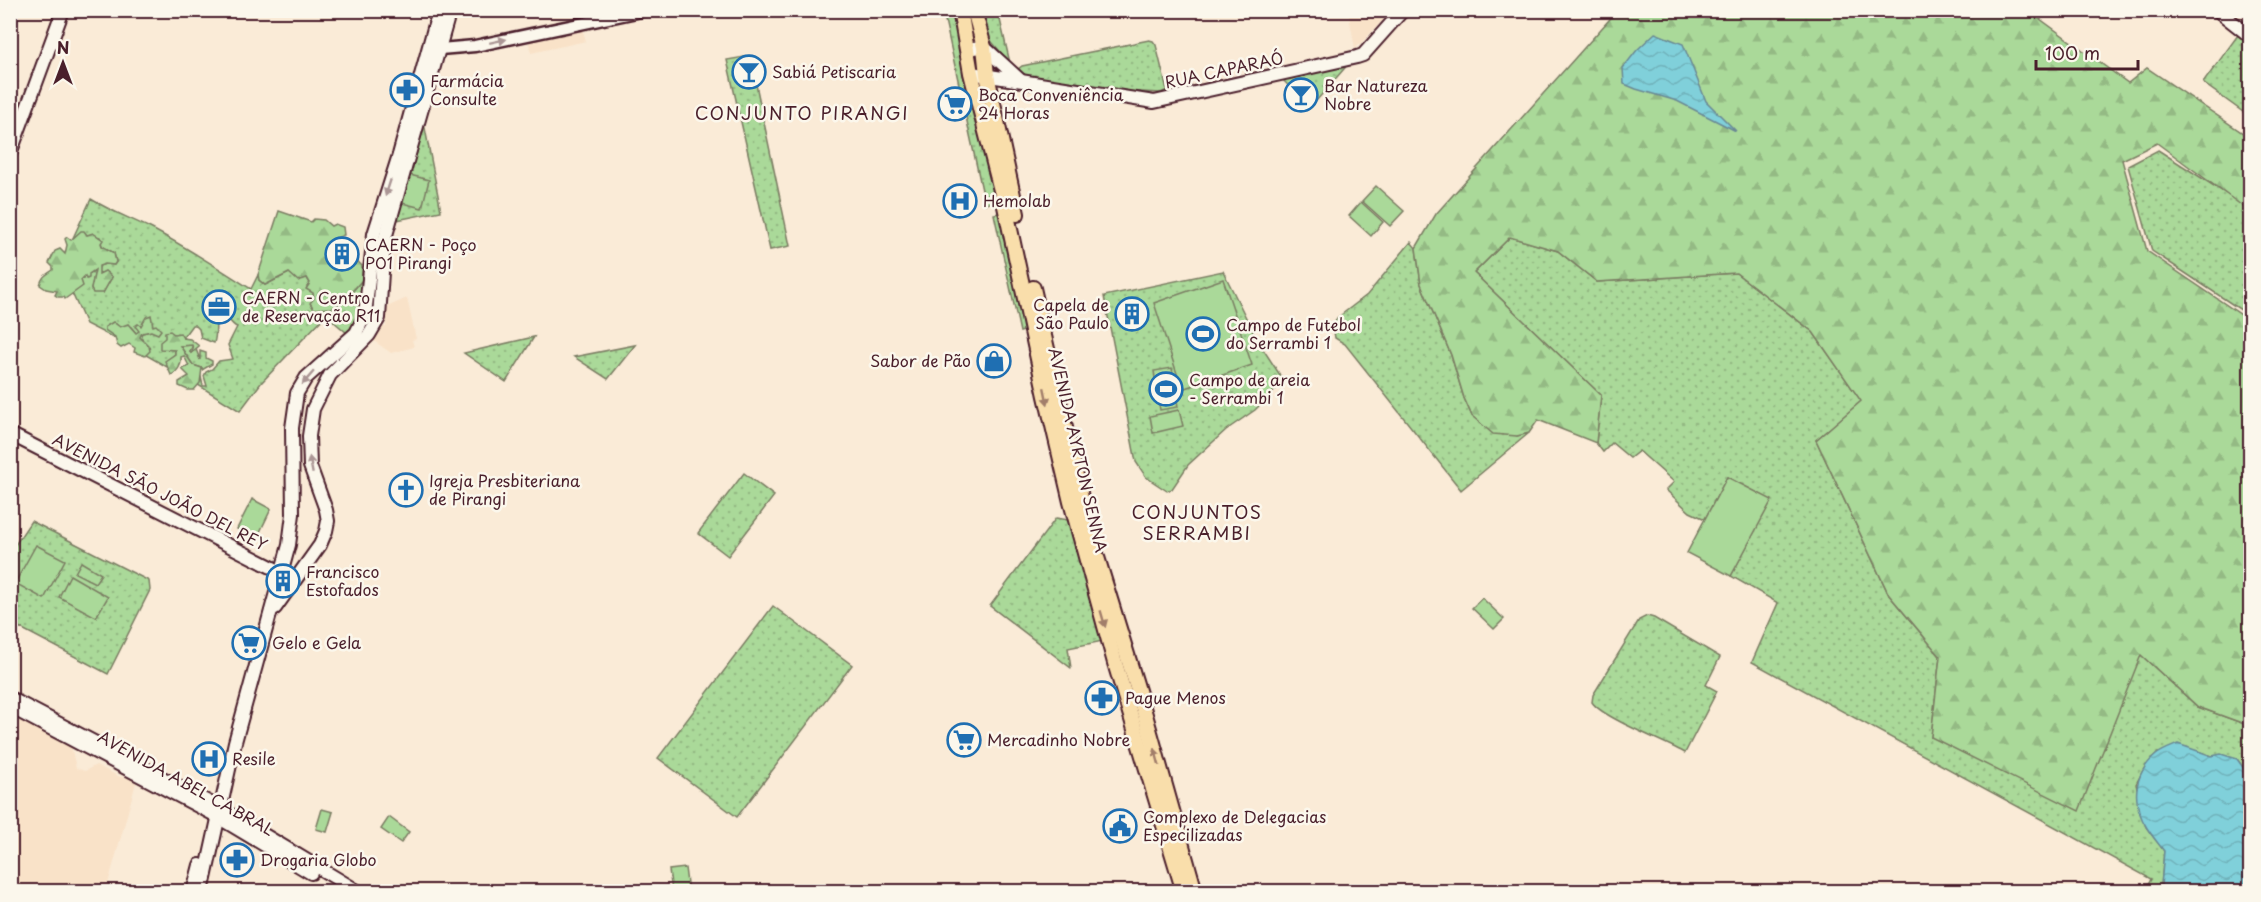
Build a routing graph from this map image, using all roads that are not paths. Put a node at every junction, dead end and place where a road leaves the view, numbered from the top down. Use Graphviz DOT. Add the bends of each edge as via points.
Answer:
graph roads {
  1 [pos="63,10"];
  2 [pos="439,10"];
  3 [pos="450,10"];
  4 [pos="646,10"];
  5 [pos="960,10"];
  6 [pos="974,10"];
  7 [pos="1403,10"];
  8 [pos="2217,10"];
  9 [pos="2250,36"];
  10 [pos="984,47"];
  11 [pos="435,48"];
  12 [pos="968,53"];
  13 [pos="971,73"];
  14 [pos="987,75"];
  15 [pos="1020,80"];
  16 [pos="10,154"];
  17 [pos="10,181"];
  18 [pos="10,192"];
  19 [pos="337,358"];
  20 [pos="1056,418"];
  21 [pos="10,434"];
  22 [pos="280,573"];
  23 [pos="295,578"];
  24 [pos="269,616"];
  25 [pos="14,704"];
  26 [pos="218,809"];
  27 [pos="274,845"];
  28 [pos="193,891"];
  29 [pos="202,891"];
  30 [pos="343,891"];
  31 [pos="359,891"];
  32 [pos="1184,891"];
  33 [pos="1195,891"];
  1 -- 16 [label="main road"];
  2 -- 11 [label="main road"];
  3 -- 11 [label="main road"];
  11 -- 4 [label="street, one-way" via="475,46"];
  5 -- 12 [label="main road, AVENIDA AYRTON SENNA"];
  6 -- 10 [label="main road, AVENIDA AYRTON SENNA"];
  7 -- 15 [label="main road, RUA CAPARAÓ" via="1363,55 1154,102"];
  8 -- 9 [label="main road"];
  10 -- 12 [label="main road"];
  10 -- 14 [label="main road, AVENIDA AYRTON SENNA"];
  10 -- 15 [label="main road"];
  11 -- 19 [label="main road" via="384,242 379,318 369,336"];
  12 -- 13 [label="main road, AVENIDA AYRTON SENNA"];
  13 -- 14 [label="main road, RUA CAPARAÓ"];
  13 -- 20 [label="main road, AVENIDA AYRTON SENNA, one-way"];
  14 -- 15 [label="main road, RUA CAPARAÓ"];
  14 -- 20 [label="main road, AVENIDA AYRTON SENNA"];
  17 -- 18 [label="main road"];
  19 -- 22 [label="main road, one-way" via="306,378 294,403 292,528"];
  23 -- 19 [label="main road, one-way" via="320,545 328,521 310,466 310,429 313,409"];
  20 -- 32 [label="main road, AVENIDA AYRTON SENNA, one-way" via="1071,502"];
  33 -- 20 [label="main road, AVENIDA AYRTON SENNA, one-way"];
  21 -- 22 [label="main road, AVENIDA SÃO JOÃO DEL REY"];
  22 -- 23 [label="main road, AVENIDA SÃO JOÃO DEL REY"];
  22 -- 24 [label="main road"];
  23 -- 24 [label="main road"];
  24 -- 26 [label="main road"];
  25 -- 26 [label="main road, AVENIDA ABEL CABRAL"];
  26 -- 27 [label="main road, AVENIDA ABEL CABRAL"];
  26 -- 28 [label="main road"];
  26 -- 29 [label="main road"];
  27 -- 30 [label="main road, AVENIDA ABEL CABRAL"];
  27 -- 31 [label="main road, AVENIDA ABEL CABRAL"];
}
